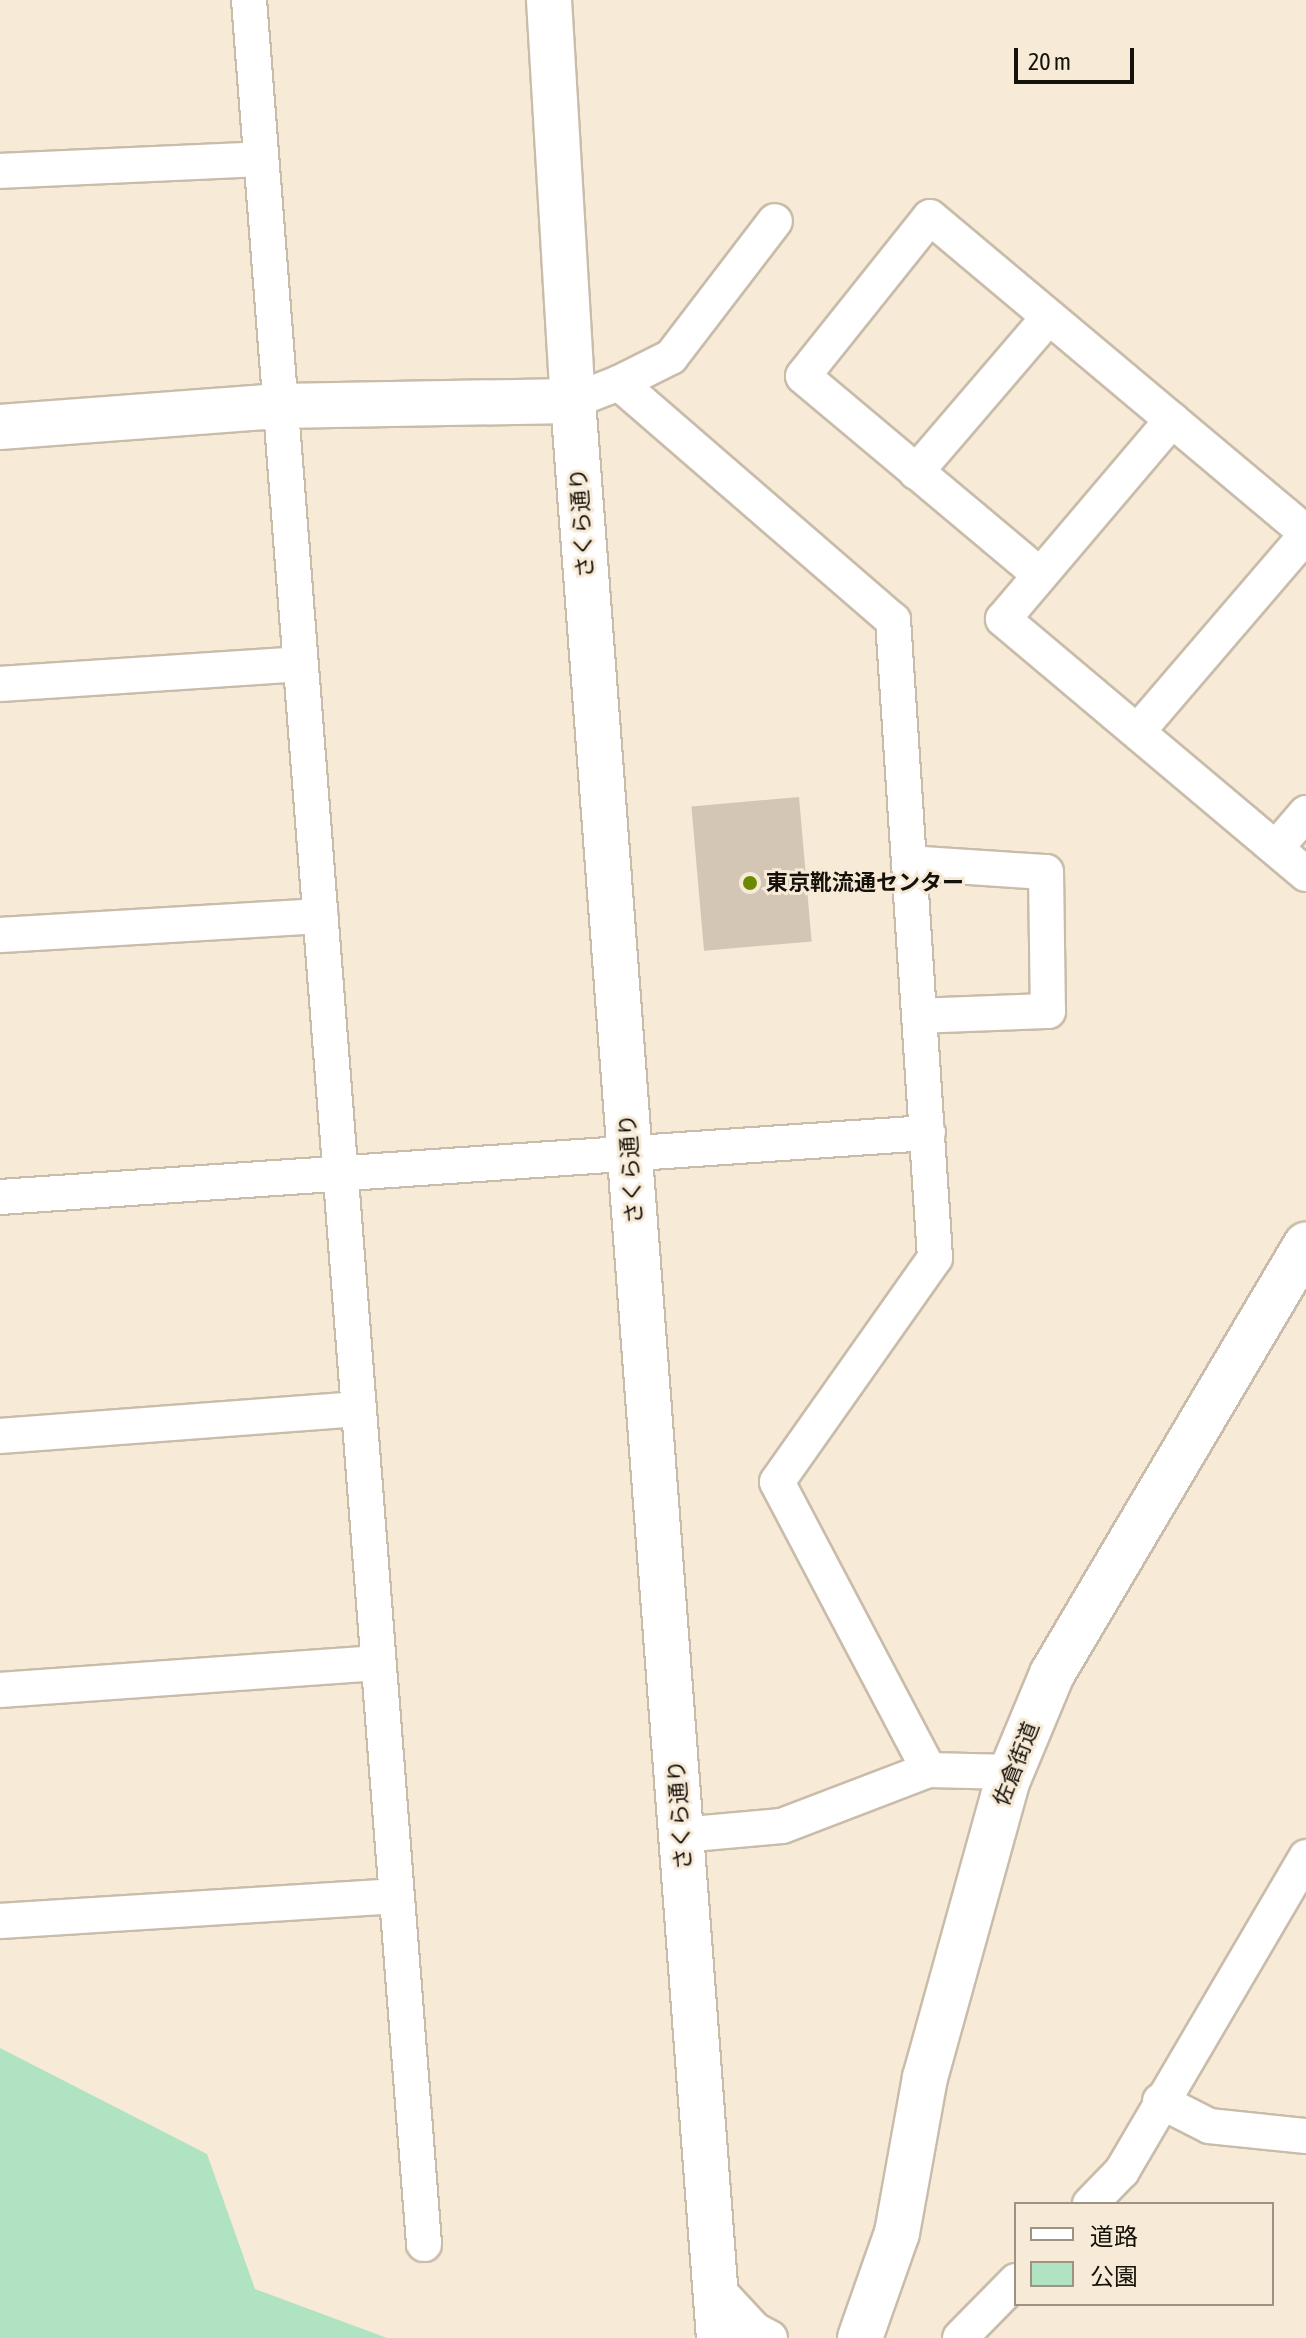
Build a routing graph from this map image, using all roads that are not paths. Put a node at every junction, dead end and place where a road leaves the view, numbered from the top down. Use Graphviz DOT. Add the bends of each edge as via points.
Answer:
graph roads {
  1 [pos="249,0"];
  2 [pos="549,0"];
  3 [pos="261,159"];
  4 [pos="0,171"];
  5 [pos="775,221"];
  6 [pos="1049,317"];
  7 [pos="619,383"];
  8 [pos="573,401"];
  9 [pos="280,406"];
  10 [pos="1172,420"];
  11 [pos="0,427"];
  12 [pos="916,472"];
  13 [pos="1306,533"];
  14 [pos="1040,575"];
  15 [pos="300,664"];
  16 [pos="0,684"];
  17 [pos="1138,731"];
  18 [pos="1306,813"];
  19 [pos="1276,848"];
  20 [pos="909,863"];
  21 [pos="1306,874"];
  22 [pos="320,916"];
  23 [pos="0,935"];
  24 [pos="920,1016"];
  25 [pos="928,1133"];
  26 [pos="630,1154"];
  27 [pos="340,1174"];
  28 [pos="0,1197"];
  29 [pos="1306,1245"];
  30 [pos="358,1409"];
  31 [pos="0,1436"];
  32 [pos="378,1663"];
  33 [pos="0,1690"];
  34 [pos="929,1770"];
  35 [pos="1011,1772"];
  36 [pos="681,1835"];
  37 [pos="1306,1857"];
  38 [pos="396,1896"];
  39 [pos="0,1921"];
  40 [pos="1160,2101"];
  41 [pos="1306,2136"];
  42 [pos="1092,2202"];
  43 [pos="424,2244"];
  44 [pos="1014,2283"];
  45 [pos="715,2287"];
  46 [pos="858,2333"];
  47 [pos="719,2338"];
  48 [pos="770,2338"];
  49 [pos="960,2338"];
  1 -- 3 [label="street"];
  2 -- 8 [label="street, さくら通り"];
  3 -- 4 [label="street"];
  3 -- 9 [label="street"];
  5 -- 7 [label="street" via="671,357"];
  6 -- 10 [label="street"];
  6 -- 12 [label="street"];
  6 -- 12 [label="street" via="930,217 803,376"];
  7 -- 8 [label="street"];
  7 -- 20 [label="street" via="893,620"];
  8 -- 9 [label="street"];
  8 -- 26 [label="street, さくら通り"];
  9 -- 11 [label="street"];
  9 -- 15 [label="street"];
  10 -- 13 [label="street"];
  10 -- 14 [label="street"];
  12 -- 14 [label="street"];
  13 -- 17 [label="street"];
  14 -- 17 [label="street" via="1003,619"];
  15 -- 16 [label="street"];
  15 -- 22 [label="street"];
  17 -- 19 [label="street"];
  18 -- 19 [label="street"];
  19 -- 21 [label="street"];
  20 -- 24 [label="street"];
  20 -- 24 [label="street" via="1046,872 1048,1011"];
  22 -- 23 [label="street"];
  22 -- 27 [label="street"];
  24 -- 25 [label="street"];
  25 -- 26 [label="street"];
  25 -- 34 [label="street" via="935,1258 777,1482"];
  26 -- 27 [label="street"];
  26 -- 36 [label="street, さくら通り"];
  27 -- 28 [label="street"];
  27 -- 30 [label="street"];
  29 -- 35 [label="street, 佐倉街道" via="1052,1674"];
  30 -- 31 [label="street"];
  30 -- 32 [label="street"];
  32 -- 33 [label="street"];
  32 -- 38 [label="street"];
  34 -- 35 [label="street"];
  34 -- 36 [label="street" via="782,1826"];
  35 -- 46 [label="street, 佐倉街道" via="925,2078 897,2233"];
  36 -- 45 [label="street, さくら通り"];
  37 -- 40 [label="street"];
  38 -- 39 [label="street"];
  38 -- 43 [label="street"];
  40 -- 41 [label="street" via="1209,2126"];
  40 -- 42 [label="street" via="1122,2171"];
  44 -- 49 [label="street"];
  45 -- 47 [label="street, さくら通り"];
  45 -- 48 [label="street" via="755,2330"];
}
